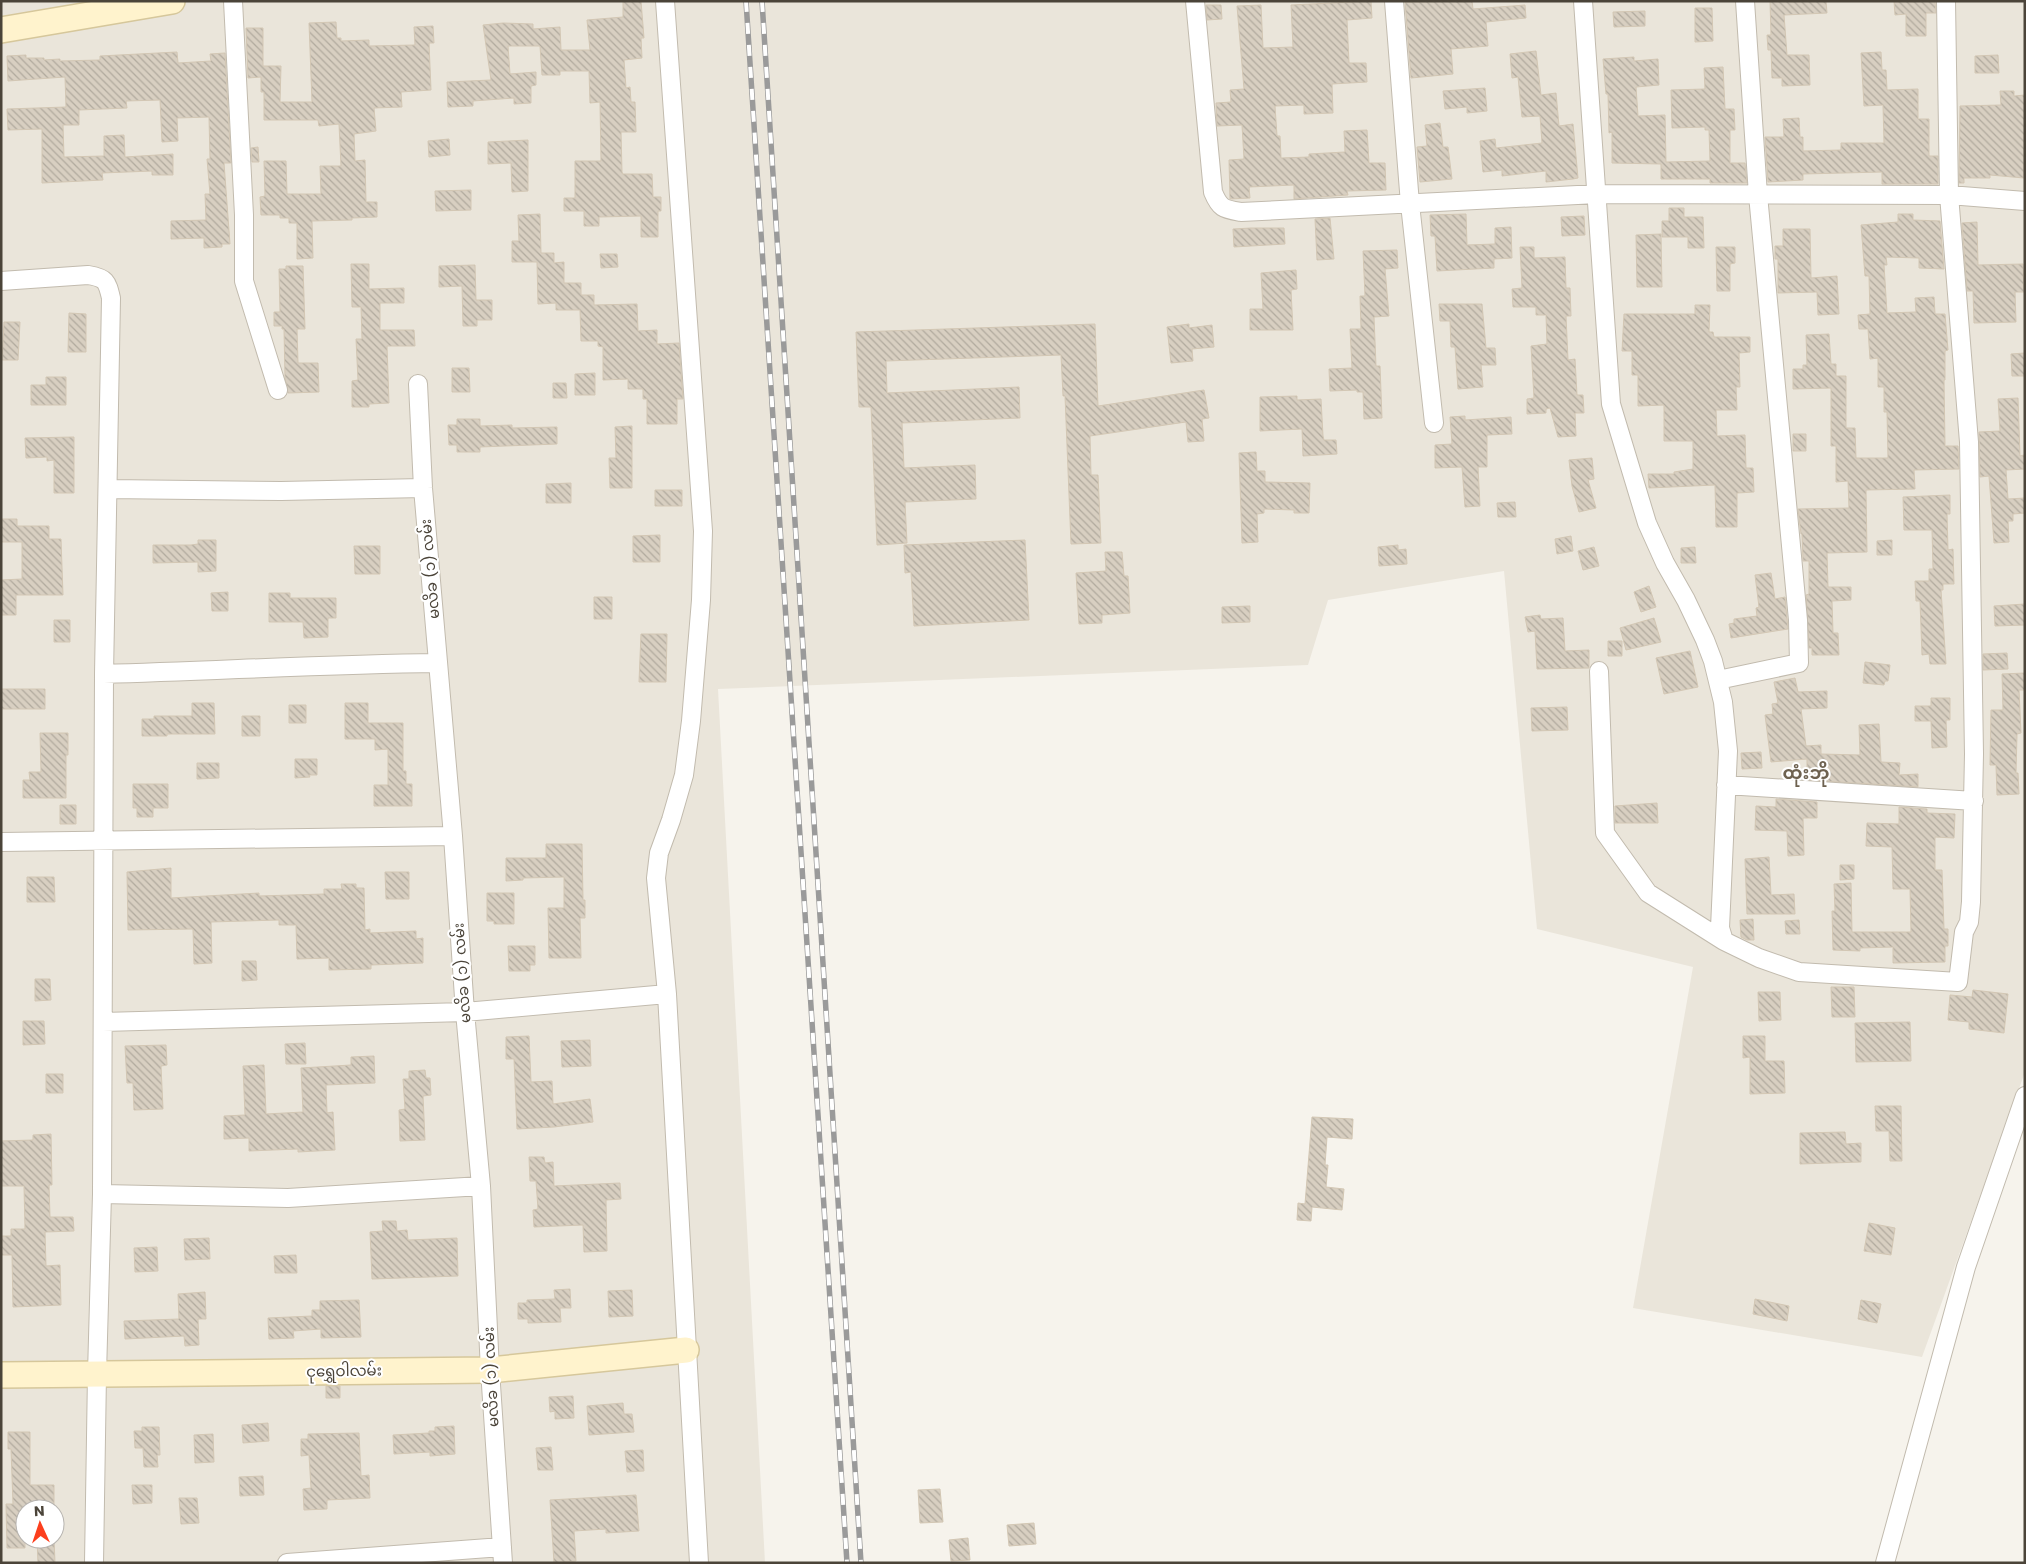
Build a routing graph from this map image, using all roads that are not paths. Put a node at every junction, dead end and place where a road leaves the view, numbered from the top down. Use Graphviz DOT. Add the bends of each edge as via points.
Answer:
graph roads {
  1 [pos="172,1"];
  2 [pos="233,1"];
  3 [pos="665,1"];
  4 [pos="1196,1"];
  5 [pos="1394,1"];
  6 [pos="1583,1"];
  7 [pos="1745,1"];
  8 [pos="1946,1"];
  9 [pos="1,30"];
  10 [pos="1597,194"];
  11 [pos="1758,194"];
  12 [pos="1949,195"];
  13 [pos="2025,200"];
  14 [pos="1410,204"];
  15 [pos="1,281"];
  16 [pos="418,384"];
  17 [pos="278,390"];
  18 [pos="1434,423"];
  19 [pos="424,488"];
  20 [pos="108,489"];
  21 [pos="438,663"];
  22 [pos="1599,671"];
  23 [pos="104,674"];
  24 [pos="1718,680"];
  25 [pos="1726,785"];
  26 [pos="1974,801"];
  27 [pos="453,836"];
  28 [pos="105,841"];
  29 [pos="1,842"];
  30 [pos="1724,941"];
  31 [pos="667,994"];
  32 [pos="464,1012"];
  33 [pos="103,1022"];
  34 [pos="2025,1096"];
  35 [pos="481,1186"];
  36 [pos="102,1194"];
  37 [pos="686,1350"];
  38 [pos="490,1370"];
  39 [pos="97,1374"];
  40 [pos="1,1375"];
  41 [pos="502,1555"];
  42 [pos="94,1563"];
  43 [pos="287,1563"];
  44 [pos="699,1563"];
  45 [pos="1885,1563"];
  1 -- 9 [label="street"];
  2 -- 17 [label="street" via="244,214 244,281"];
  3 -- 31 [label="street" via="703,531 701,600 684,775 659,853 656,878"];
  4 -- 14 [label="street" via="1214,192 1218,204 1241,212"];
  5 -- 14 [label="street"];
  6 -- 10 [label="street"];
  7 -- 11 [label="street"];
  8 -- 12 [label="street"];
  10 -- 11 [label="street"];
  10 -- 14 [label="street"];
  10 -- 24 [label="street" via="1611,404 1647,523 1705,640"];
  11 -- 12 [label="street"];
  11 -- 24 [label="street" via="1798,620 1799,664"];
  12 -- 13 [label="street"];
  12 -- 26 [label="street" via="1969,442"];
  14 -- 18 [label="street"];
  15 -- 20 [label="street" via="88,275 102,277 108,285 111,298"];
  16 -- 19 [label="street, မလိခ (၁) လမ်း"];
  19 -- 20 [label="street" via="281,491"];
  19 -- 21 [label="street, မလိခ (၁) လမ်း"];
  20 -- 23 [label="street"];
  21 -- 23 [label="street" via="323,664"];
  21 -- 27 [label="street, မလိခ (၁) လမ်း"];
  22 -- 30 [label="street" via="1605,833 1648,893"];
  23 -- 28 [label="street"];
  24 -- 25 [label="street" via="1728,751"];
  25 -- 26 [label="street"];
  25 -- 30 [label="street" via="1720,928"];
  26 -- 30 [label="street" via="1971,902 1958,982 1798,972"];
  27 -- 28 [label="street"];
  27 -- 32 [label="street, မလိခ (၁) လမ်း"];
  28 -- 29 [label="street"];
  28 -- 33 [label="street"];
  31 -- 32 [label="street"];
  31 -- 37 [label="street"];
  32 -- 33 [label="street"];
  32 -- 35 [label="street, မလိခ (၁) လမ်း"];
  33 -- 36 [label="street"];
  34 -- 45 [label="street" via="1966,1267"];
  35 -- 36 [label="street" via="288,1198"];
  35 -- 38 [label="street, မလိခ (၁) လမ်း"];
  36 -- 39 [label="street"];
  37 -- 38 [label="street, ငုရွှေဝါလမ်း"];
  37 -- 44 [label="street"];
  38 -- 39 [label="street, ငုရွှေဝါလမ်း"];
  38 -- 41 [label="street, မလိခ (၁) လမ်း"];
  39 -- 40 [label="street, ငုရွှေဝါလမ်း"];
  39 -- 42 [label="street"];
  41 -- 43 [label="street"];
}
